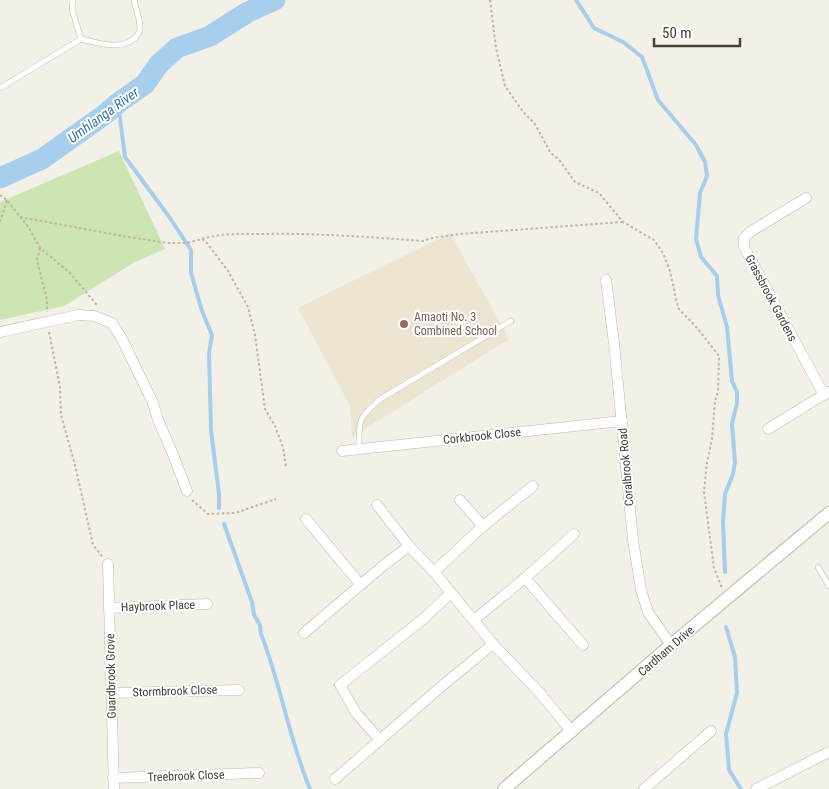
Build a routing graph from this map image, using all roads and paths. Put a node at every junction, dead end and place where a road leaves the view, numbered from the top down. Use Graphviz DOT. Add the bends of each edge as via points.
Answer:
graph roads {
  1 [pos="73,0"];
  2 [pos="134,0"];
  3 [pos="490,0"];
  4 [pos="81,38"];
  5 [pos="0,88"];
  6 [pos="0,195"];
  7 [pos="806,198"];
  8 [pos="7,200"];
  9 [pos="20,217"];
  10 [pos="0,222"];
  11 [pos="623,222"];
  12 [pos="202,239"];
  13 [pos="40,248"];
  14 [pos="606,280"];
  15 [pos="510,320"];
  16 [pos="47,321"];
  17 [pos="112,323"];
  18 [pos="0,332"];
  19 [pos="826,393"];
  20 [pos="622,421"];
  21 [pos="768,429"];
  22 [pos="359,449"];
  23 [pos="342,451"];
  24 [pos="286,467"];
  25 [pos="533,486"];
  26 [pos="187,491"];
  27 [pos="276,499"];
  28 [pos="460,500"];
  29 [pos="377,505"];
  30 [pos="828,517"];
  31 [pos="306,520"];
  32 [pos="483,526"];
  33 [pos="574,534"];
  34 [pos="409,546"];
  35 [pos="108,564"];
  36 [pos="818,567"];
  37 [pos="434,572"];
  38 [pos="525,578"];
  39 [pos="360,584"];
  40 [pos="829,586"];
  41 [pos="451,593"];
  42 [pos="726,600"];
  43 [pos="207,604"];
  44 [pos="109,608"];
  45 [pos="474,620"];
  46 [pos="304,633"];
  47 [pos="493,644"];
  48 [pos="582,645"];
  49 [pos="672,645"];
  50 [pos="239,690"];
  51 [pos="112,693"];
  52 [pos="711,730"];
  53 [pos="572,732"];
  54 [pos="380,740"];
  55 [pos="829,752"];
  56 [pos="259,774"];
  57 [pos="114,778"];
  58 [pos="335,779"];
  59 [pos="114,789"];
  60 [pos="504,789"];
  61 [pos="644,789"];
  62 [pos="756,789"];
  1 -- 4 [label="lane" via="72,9"];
  2 -- 4 [label="lane" via="140,29 138,36 130,42 104,44"];
  3 -- 11 [label="path" via="505,86 535,124 550,152 575,182 599,193"];
  4 -- 5 [label="lane"];
  6 -- 8 [label="path"];
  7 -- 19 [label="street, Grassbrook Gardens" via="750,232 744,238 744,246"];
  8 -- 9 [label="path"];
  8 -- 10 [label="path"];
  9 -- 12 [label="path" via="168,243"];
  9 -- 13 [label="path"];
  11 -- 12 [label="path" via="460,234 423,241 332,234 225,234"];
  11 -- 42 [label="path" via="654,240 663,252 678,308 719,356 718,392 704,492 714,568"];
  12 -- 24 [label="path" via="228,271 248,307 265,410 276,426"];
  13 -- 16 [label="path" via="38,260 47,300"];
  13 -- 17 [label="path" via="69,272"];
  14 -- 20 [label="street, Coralbrook Road"];
  15 -- 22 [label="lane" via="366,410 359,422"];
  16 -- 17 [label="street" via="86,315"];
  16 -- 18 [label="street"];
  16 -- 35 [label="path" via="60,387 61,415 93,545"];
  17 -- 26 [label="street" via="153,402"];
  19 -- 21 [label="street, Grassbrook Gardens"];
  20 -- 22 [label="street, Corkbrook Close"];
  20 -- 49 [label="street, Coralbrook Road" via="641,590 648,612"];
  22 -- 23 [label="street, Corkbrook Close"];
  25 -- 32 [label="street"];
  26 -- 27 [label="path" via="193,503 208,514 235,513"];
  28 -- 32 [label="street"];
  29 -- 34 [label="street"];
  30 -- 42 [label="street, Cardham Drive"];
  31 -- 39 [label="street"];
  32 -- 37 [label="street"];
  33 -- 38 [label="street"];
  34 -- 37 [label="street"];
  34 -- 39 [label="street"];
  35 -- 44 [label="street, Guardbrook Grove"];
  36 -- 40 [label="lane"];
  37 -- 41 [label="street"];
  38 -- 45 [label="street"];
  38 -- 48 [label="street"];
  39 -- 46 [label="street"];
  41 -- 45 [label="street"];
  41 -- 54 [label="street" via="340,685 356,713"];
  42 -- 49 [label="street, Cardham Drive"];
  43 -- 44 [label="street, Haybrook Place"];
  44 -- 51 [label="street, Guardbrook Grove"];
  45 -- 47 [label="street"];
  47 -- 53 [label="street"];
  47 -- 54 [label="street"];
  49 -- 53 [label="street, Cardham Drive"];
  50 -- 51 [label="street, Stormbrook Close"];
  51 -- 57 [label="street, Guardbrook Grove"];
  52 -- 61 [label="street"];
  53 -- 60 [label="street, Cardham Drive"];
  54 -- 58 [label="street"];
  55 -- 62 [label="street"];
  56 -- 57 [label="street, Treebrook Close"];
  57 -- 59 [label="street, Guardbrook Grove"];
}
